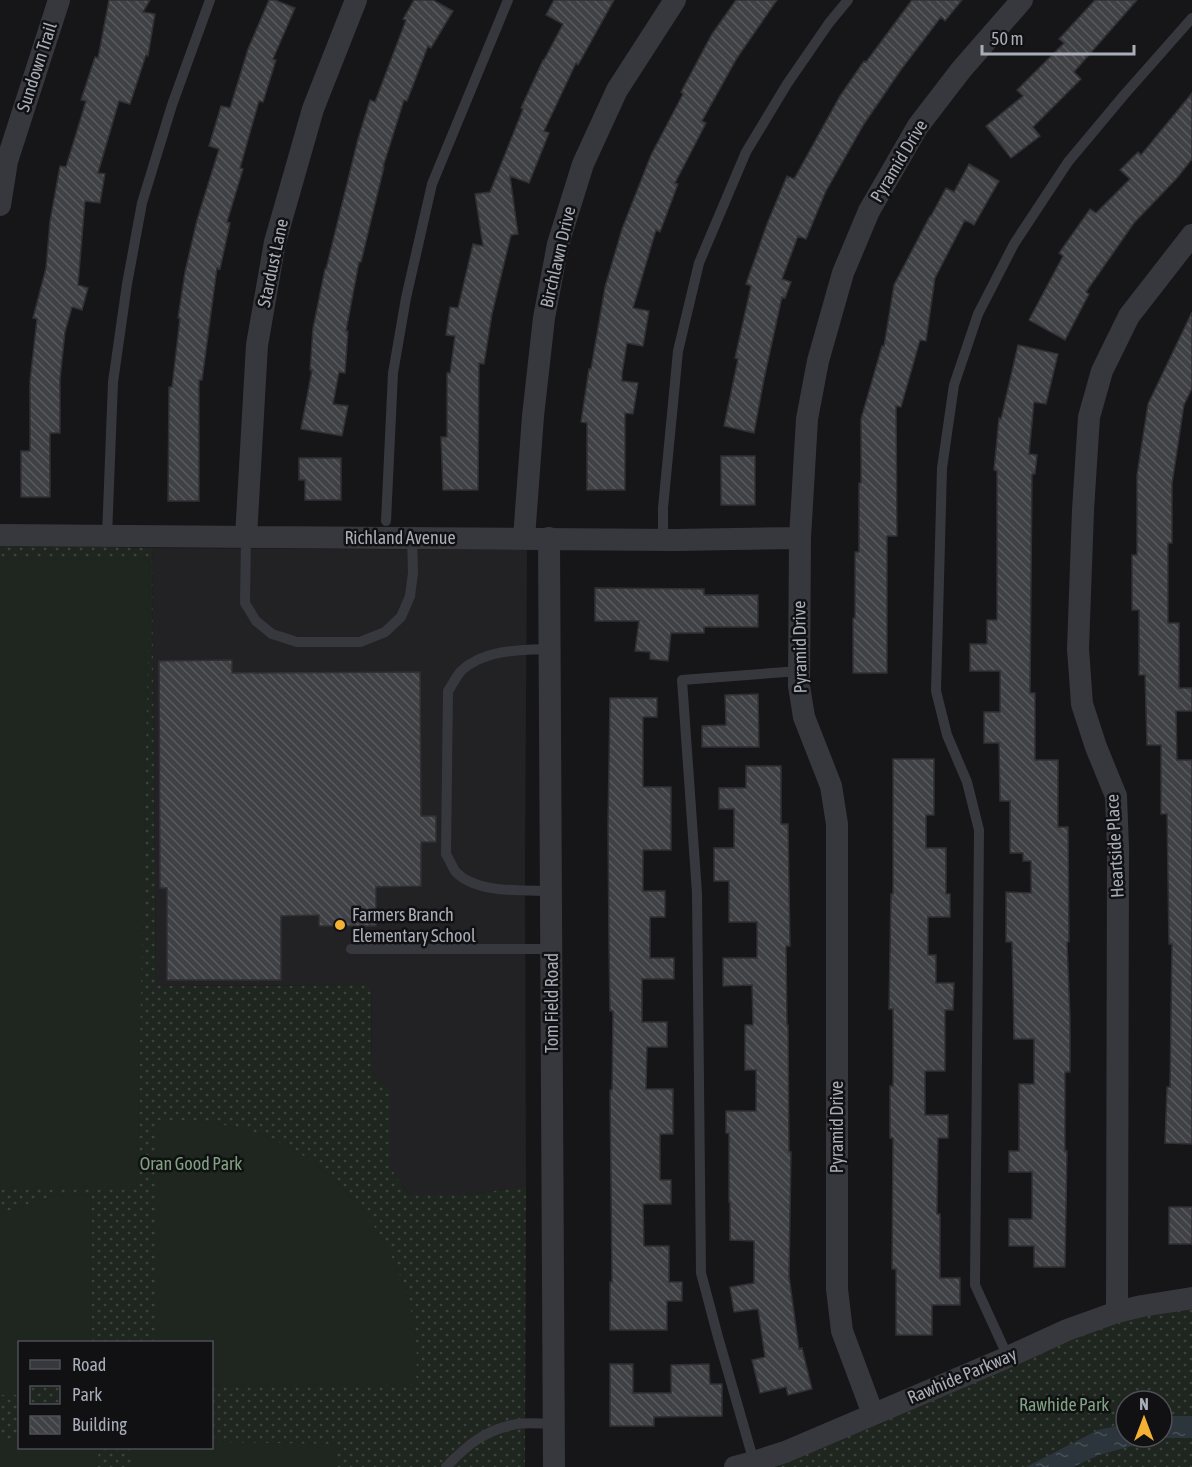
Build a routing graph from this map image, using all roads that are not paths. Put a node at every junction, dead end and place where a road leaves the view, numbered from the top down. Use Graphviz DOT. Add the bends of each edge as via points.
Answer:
graph roads {
  1 [pos="59,0"];
  2 [pos="210,0"];
  3 [pos="356,0"];
  4 [pos="508,0"];
  5 [pos="675,0"];
  6 [pos="848,0"];
  7 [pos="1022,0"];
  8 [pos="1192,18"];
  9 [pos="0,205"];
  10 [pos="1192,236"];
  11 [pos="386,521"];
  12 [pos="0,535"];
  13 [pos="107,536"];
  14 [pos="246,537"];
  15 [pos="412,538"];
  16 [pos="524,538"];
  17 [pos="549,538"];
  18 [pos="800,538"];
  19 [pos="663,540"];
  20 [pos="550,649"];
  21 [pos="798,671"];
  22 [pos="551,891"];
  23 [pos="351,949"];
  24 [pos="552,949"];
  25 [pos="1192,1298"];
  26 [pos="1118,1312"];
  27 [pos="1008,1357"];
  28 [pos="873,1414"];
  29 [pos="554,1424"];
  30 [pos="745,1465"];
  31 [pos="446,1467"];
  32 [pos="554,1467"];
  1 -- 9 [label="street, Sundown Trail" via="7,161"];
  2 -- 13 [label="lane" via="142,203 113,382"];
  3 -- 14 [label="street, Stardust Lane" via="313,109 275,242 257,345"];
  4 -- 11 [label="lane" via="429,195 393,373"];
  5 -- 16 [label="street, Birchlawn Drive" via="617,90 583,164 558,244 544,318"];
  6 -- 19 [label="lane" via="787,84 747,152 699,263 678,351"];
  7 -- 18 [label="street, Pyramid Drive" via="918,126 869,211 843,273 818,361 807,419"];
  8 -- 27 [label="lane" via="1068,162 1014,244 978,314 954,385 942,468 936,691 979,830 975,1285"];
  10 -- 26 [label="street, Heartside Place" via="1129,316 1101,371 1089,417 1078,649 1082,704 1116,796"];
  12 -- 13 [label="street, Richland Avenue"];
  13 -- 14 [label="street, Richland Avenue"];
  14 -- 15 [label="street, Richland Avenue"];
  14 -- 15 [label="lane" via="245,603 256,621 272,634 297,642 360,642 385,632 401,617 410,596"];
  15 -- 16 [label="street, Richland Avenue"];
  16 -- 17 [label="street, Richland Avenue"];
  17 -- 19 [label="street, Richland Avenue"];
  17 -- 20 [label="street, Tom Field Road"];
  18 -- 19 [label="street, Richland Avenue"];
  18 -- 21 [label="street, Pyramid Drive"];
  20 -- 22 [label="street, Tom Field Road"];
  20 -- 22 [label="lane" via="501,652 479,659 461,672 448,691 446,854 456,872 474,885"];
  21 -- 28 [label="street, Pyramid Drive" via="804,717 831,786 837,824 837,1289 842,1330"];
  21 -- 30 [label="lane" via="682,680 697,893 701,1273"];
  22 -- 24 [label="street, Tom Field Road"];
  23 -- 24 [label="lane"];
  24 -- 29 [label="street, Tom Field Road"];
  25 -- 26 [label="street, Rawhide Parkway"];
  26 -- 27 [label="street, Rawhide Parkway"];
  27 -- 28 [label="street, Rawhide Parkway"];
  28 -- 30 [label="street, Rawhide Parkway"];
  29 -- 31 [label="lane" via="518,1424 486,1433 466,1446"];
  29 -- 32 [label="street, Tom Field Road"];
}
